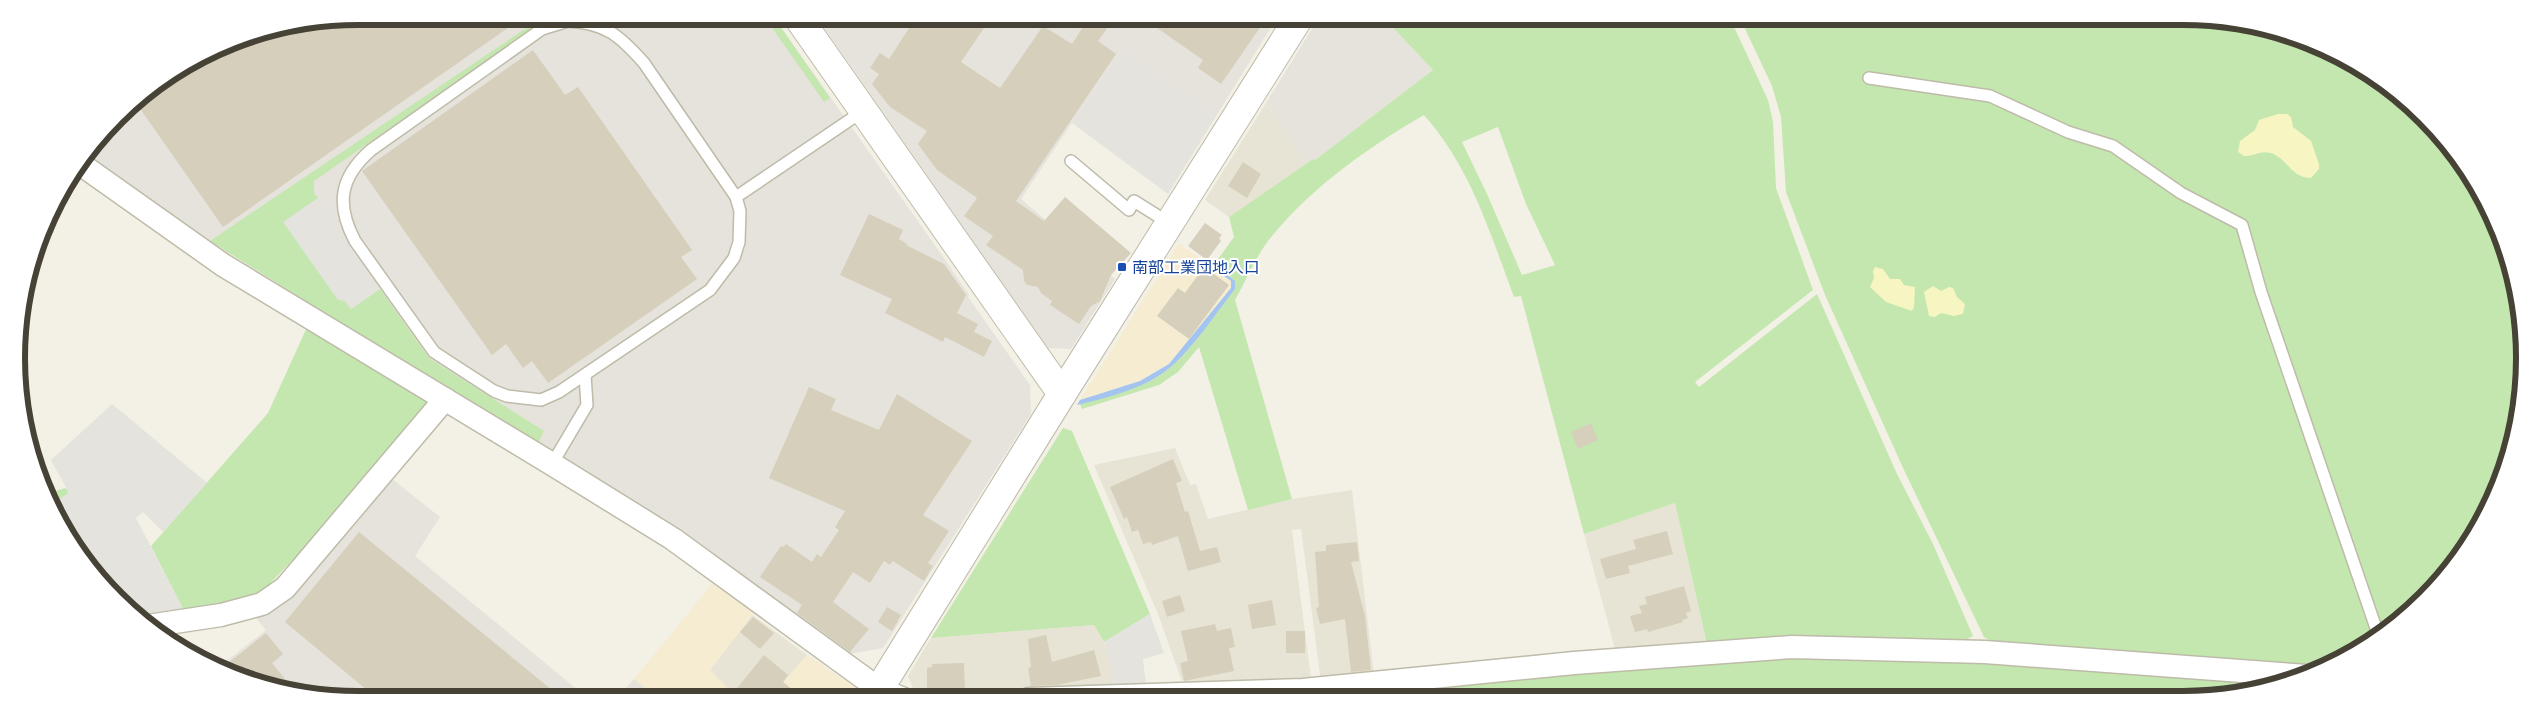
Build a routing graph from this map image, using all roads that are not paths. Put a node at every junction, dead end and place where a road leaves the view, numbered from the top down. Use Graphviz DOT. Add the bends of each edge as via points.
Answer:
graph roads {
  1 [pos="555,25"];
  2 [pos="596,25"];
  3 [pos="803,25"];
  4 [pos="1294,25"];
  5 [pos="1869,78"];
  6 [pos="863,111"];
  7 [pos="1071,161"];
  8 [pos="85,167"];
  9 [pos="736,197"];
  10 [pos="1169,223"];
  11 [pos="585,375"];
  12 [pos="1062,394"];
  13 [pos="445,399"];
  14 [pos="552,464"];
  15 [pos="158,624"];
  16 [pos="2376,629"];
  17 [pos="2286,674"];
  18 [pos="878,691"];
  19 [pos="888,691"];
  20 [pos="1270,691"];
  1 -- 11 [label="lane" via="542,29 354,164 345,184 343,208 355,241 434,352 494,391 521,399 541,400"];
  2 -- 9 [label="lane" via="610,30 644,63"];
  3 -- 6 [label="street"];
  4 -- 10 [label="street"];
  5 -- 16 [label="lane" via="1990,96 2068,132 2113,146 2181,193 2242,225 2261,292"];
  6 -- 9 [label="lane"];
  6 -- 12 [label="street"];
  7 -- 10 [label="lane" via="1129,210 1134,201"];
  8 -- 13 [label="street" via="223,265"];
  9 -- 11 [label="lane" via="740,211 740,242 722,276 710,290"];
  10 -- 12 [label="street"];
  11 -- 14 [label="lane" via="587,406"];
  12 -- 19 [label="street"];
  13 -- 14 [label="street"];
  13 -- 15 [label="street" via="285,588 262,604 221,615"];
  14 -- 18 [label="street" via="673,540"];
  17 -- 20 [label="street" via="1985,652 1792,647"];
}
